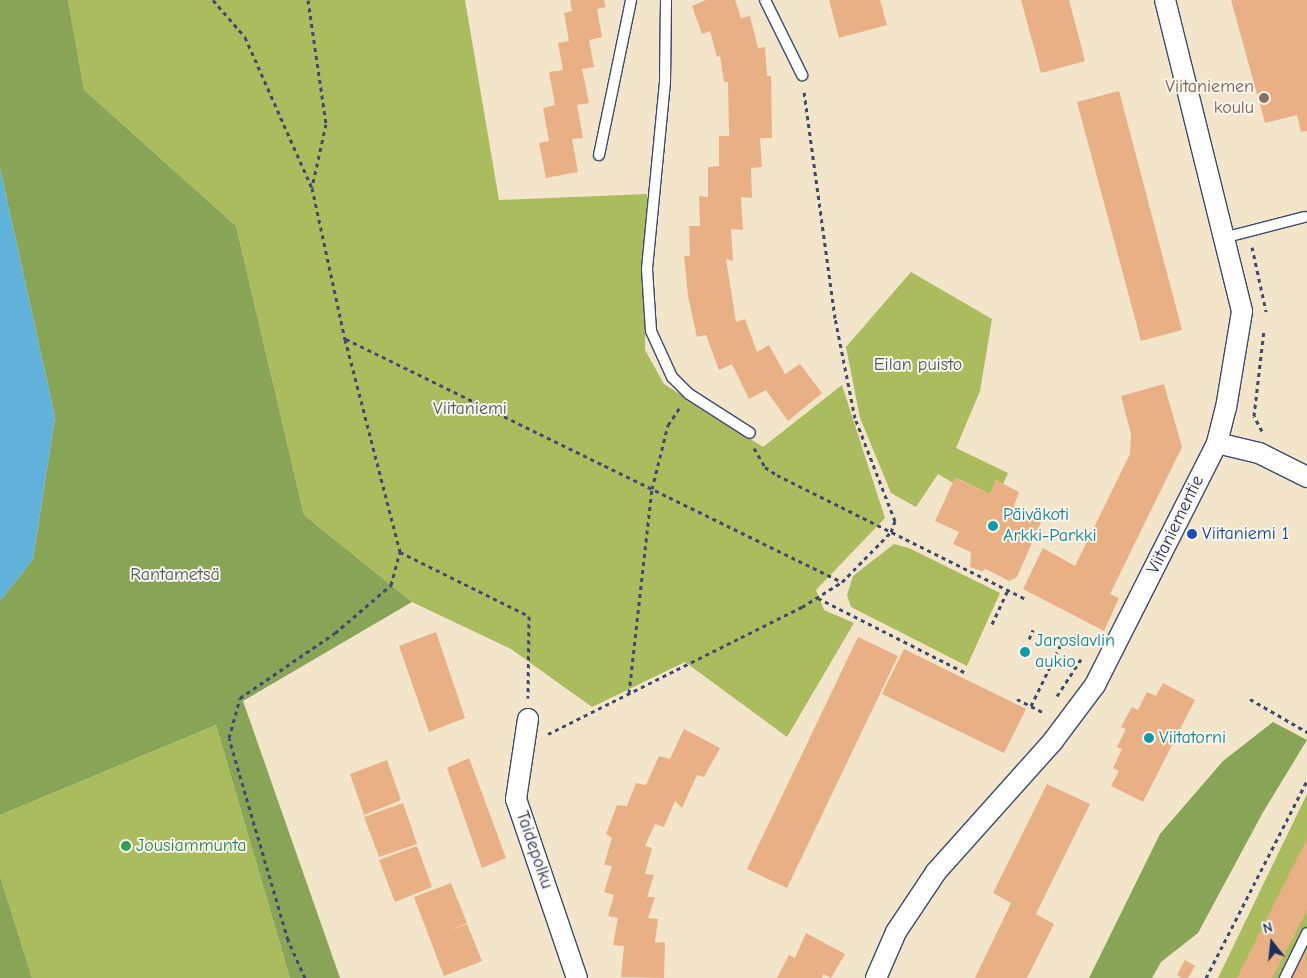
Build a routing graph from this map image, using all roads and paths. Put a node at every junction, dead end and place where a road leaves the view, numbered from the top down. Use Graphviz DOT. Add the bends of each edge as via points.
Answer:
graph roads {
  1 [pos="213,0"];
  2 [pos="308,0"];
  3 [pos="631,0"];
  4 [pos="666,0"];
  5 [pos="764,0"];
  6 [pos="1165,0"];
  7 [pos="802,75"];
  8 [pos="600,155"];
  9 [pos="312,188"];
  10 [pos="1304,218"];
  11 [pos="1223,238"];
  12 [pos="345,339"];
  13 [pos="689,394"];
  14 [pos="750,433"];
  15 [pos="1217,442"];
  16 [pos="1307,477"];
  17 [pos="652,489"];
  18 [pos="891,532"];
  19 [pos="400,552"];
  20 [pos="842,582"];
  21 [pos="1008,590"];
  22 [pos="818,597"];
  23 [pos="1026,599"];
  24 [pos="992,624"];
  25 [pos="1034,630"];
  26 [pos="1075,634"];
  27 [pos="1029,639"];
  28 [pos="1062,642"];
  29 [pos="1094,643"];
  30 [pos="964,672"];
  31 [pos="629,694"];
  32 [pos="1017,699"];
  33 [pos="1250,699"];
  34 [pos="1030,706"];
  35 [pos="1046,713"];
  36 [pos="528,719"];
  37 [pos="1307,732"];
  38 [pos="525,746"];
  39 [pos="1307,781"];
  40 [pos="1307,933"];
  41 [pos="305,978"];
  42 [pos="577,978"];
  43 [pos="876,978"];
  44 [pos="1206,978"];
  45 [pos="1285,978"];
  1 -- 9 [label="path" via="245,37"];
  2 -- 9 [label="path" via="326,124"];
  3 -- 8 [label="lane"];
  4 -- 13 [label="lane" via="665,82 647,301 651,331 661,356 672,377"];
  5 -- 7 [label="lane"];
  6 -- 11 [label="street, Viitaniementie"];
  7 -- 18 [label="path" via="828,246 835,318 855,418 895,522"];
  9 -- 12 [label="path"];
  10 -- 11 [label="lane"];
  11 -- 15 [label="street, Viitaniementie" via="1242,311"];
  12 -- 17 [label="path"];
  12 -- 19 [label="path"];
  13 -- 14 [label="lane"];
  13 -- 17 [label="path" via="668,425"];
  14 -- 18 [label="path" via="751,443 761,460 777,475"];
  15 -- 16 [label="street" via="1259,453"];
  15 -- 43 [label="street, Viitaniementie" via="1095,685 1053,741 936,872 896,932"];
  17 -- 20 [label="path"];
  17 -- 31 [label="path"];
  18 -- 20 [label="path"];
  18 -- 21 [label="path"];
  19 -- 36 [label="path" via="529,616"];
  19 -- 41 [label="path" via="391,585 336,633 240,698 229,738 288,940"];
  20 -- 22 [label="path"];
  21 -- 23 [label="path"];
  21 -- 24 [label="path"];
  22 -- 30 [label="path"];
  22 -- 31 [label="path"];
  25 -- 27 [label="path"];
  26 -- 29 [label="path"];
  28 -- 34 [label="path"];
  31 -- 38 [label="path"];
  32 -- 34 [label="path"];
  33 -- 37 [label="path"];
  34 -- 35 [label="path"];
  36 -- 38 [label="street, Taidepolku"];
  38 -- 42 [label="street, Taidepolku" via="516,799"];
  39 -- 44 [label="path"];
  40 -- 45 [label="lane"];
}
